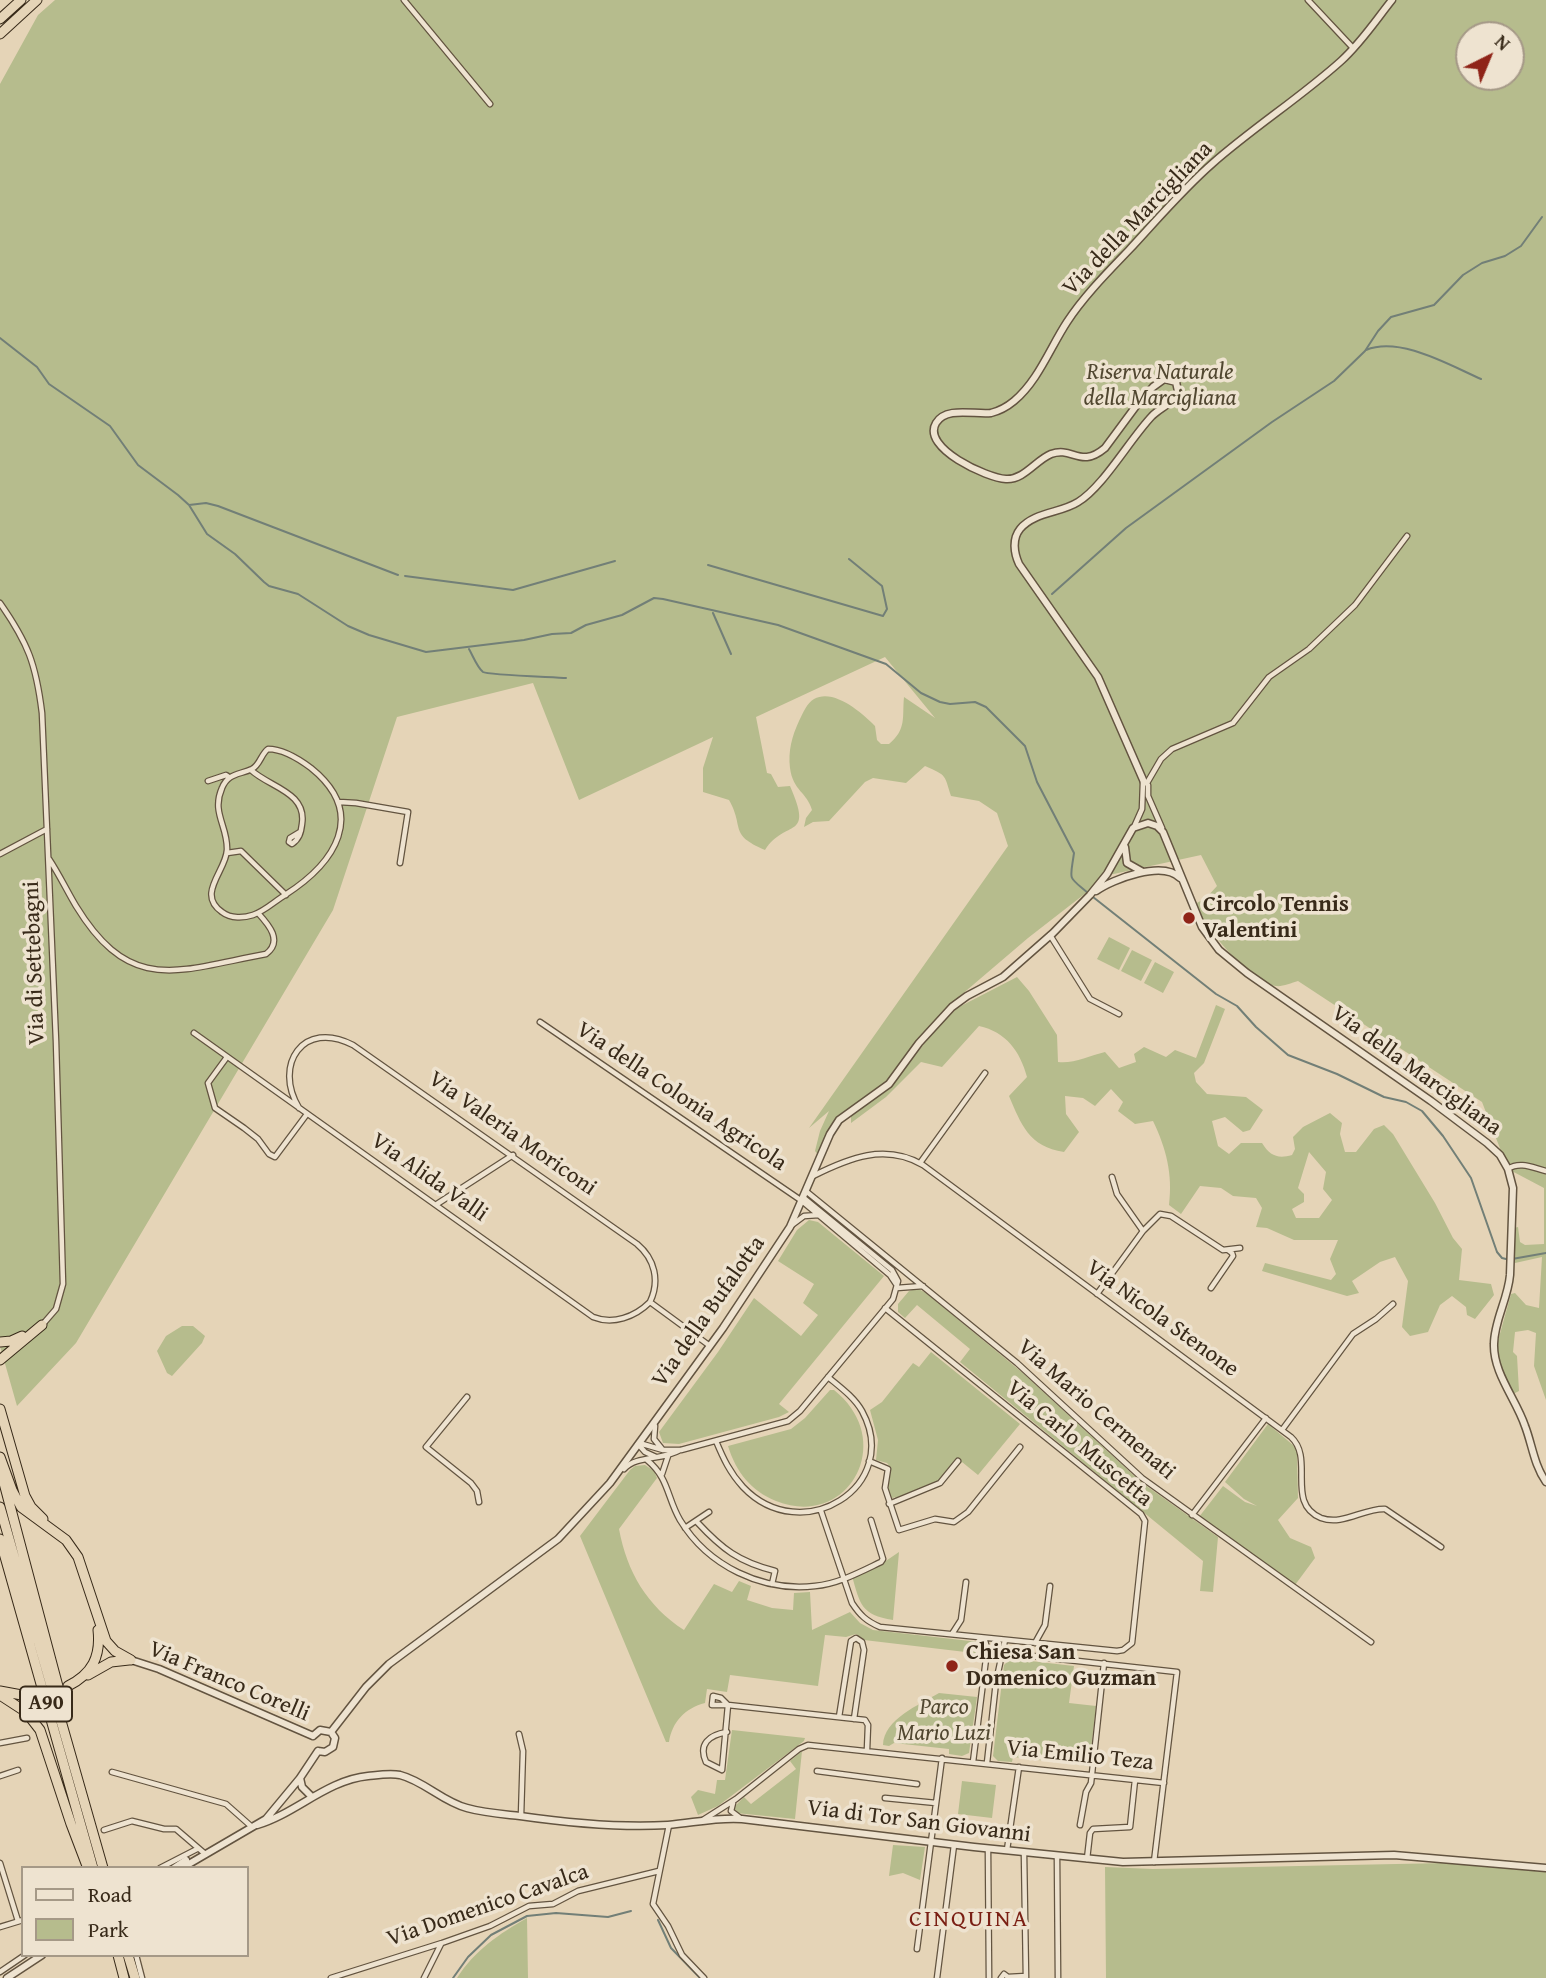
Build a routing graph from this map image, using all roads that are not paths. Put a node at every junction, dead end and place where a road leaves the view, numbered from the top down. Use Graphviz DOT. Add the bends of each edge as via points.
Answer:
graph roads {
  1 [pos="21,0"];
  2 [pos="37,0"];
  3 [pos="404,0"];
  4 [pos="1308,0"];
  5 [pos="1392,0"];
  6 [pos="0,19"];
  7 [pos="0,34"];
  8 [pos="1353,48"];
  9 [pos="490,104"];
  10 [pos="1407,536"];
  11 [pos="0,603"];
  12 [pos="250,769"];
  13 [pos="229,777"];
  14 [pos="208,781"];
  15 [pos="1146,782"];
  16 [pos="339,802"];
  17 [pos="1133,828"];
  18 [pos="47,829"];
  19 [pos="300,832"];
  20 [pos="1163,832"];
  21 [pos="1126,842"];
  22 [pos="1169,847"];
  23 [pos="227,853"];
  24 [pos="0,854"];
  25 [pos="49,858"];
  26 [pos="400,863"];
  27 [pos="1151,872"];
  28 [pos="62,879"];
  29 [pos="50,881"];
  30 [pos="1183,883"];
  31 [pos="286,895"];
  32 [pos="1090,895"];
  33 [pos="258,913"];
  34 [pos="1051,935"];
  35 [pos="1119,1014"];
  36 [pos="540,1022"];
  37 [pos="194,1033"];
  38 [pos="227,1057"];
  39 [pos="985,1073"];
  40 [pos="299,1108"];
  41 [pos="307,1114"];
  42 [pos="513,1155"];
  43 [pos="920,1163"];
  44 [pos="1508,1169"];
  45 [pos="1546,1171"];
  46 [pos="814,1177"];
  47 [pos="1112,1177"];
  48 [pos="804,1197"];
  49 [pos="436,1204"];
  50 [pos="819,1216"];
  51 [pos="790,1227"];
  52 [pos="1143,1231"];
  53 [pos="862,1248"];
  54 [pos="1240,1248"];
  55 [pos="1227,1250"];
  56 [pos="892,1270"];
  57 [pos="904,1270"];
  58 [pos="911,1276"];
  59 [pos="906,1286"];
  60 [pos="924,1286"];
  61 [pos="897,1288"];
  62 [pos="1211,1288"];
  63 [pos="1097,1294"];
  64 [pos="650,1302"];
  65 [pos="1393,1304"];
  66 [pos="885,1308"];
  67 [pos="42,1325"];
  68 [pos="0,1342"];
  69 [pos="709,1346"];
  70 [pos="0,1360"];
  71 [pos="828,1377"];
  72 [pos="467,1398"];
  73 [pos="666,1404"];
  74 [pos="0,1409"];
  75 [pos="1266,1418"];
  76 [pos="1282,1430"];
  77 [pos="716,1441"];
  78 [pos="638,1443"];
  79 [pos="1020,1447"];
  80 [pos="663,1450"];
  81 [pos="681,1450"];
  82 [pos="668,1456"];
  83 [pos="0,1457"];
  84 [pos="660,1458"];
  85 [pos="646,1460"];
  86 [pos="869,1461"];
  87 [pos="958,1461"];
  88 [pos="0,1468"];
  89 [pos="662,1475"];
  90 [pos="1546,1482"];
  91 [pos="610,1483"];
  92 [pos="479,1502"];
  93 [pos="889,1504"];
  94 [pos="0,1507"];
  95 [pos="821,1511"];
  96 [pos="709,1512"];
  97 [pos="1192,1515"];
  98 [pos="871,1520"];
  99 [pos="697,1522"];
  100 [pos="685,1528"];
  101 [pos="54,1531"];
  102 [pos="0,1539"];
  103 [pos="1441,1547"];
  104 [pos="844,1579"];
  105 [pos="966,1582"];
  106 [pos="772,1584"];
  107 [pos="1049,1586"];
  108 [pos="94,1608"];
  109 [pos="952,1634"];
  110 [pos="982,1637"];
  111 [pos="995,1639"];
  112 [pos="1005,1640"];
  113 [pos="1371,1642"];
  114 [pos="1035,1643"];
  115 [pos="987,1651"];
  116 [pos="1002,1653"];
  117 [pos="131,1660"];
  118 [pos="1104,1663"];
  119 [pos="984,1682"];
  120 [pos="996,1685"];
  121 [pos="0,1693"];
  122 [pos="27,1696"];
  123 [pos="979,1716"];
  124 [pos="839,1717"];
  125 [pos="992,1718"];
  126 [pos="855,1719"];
  127 [pos="331,1732"];
  128 [pos="727,1732"];
  129 [pos="519,1734"];
  130 [pos="313,1736"];
  131 [pos="27,1738"];
  132 [pos="0,1744"];
  133 [pos="69,1744"];
  134 [pos="867,1750"];
  135 [pos="318,1751"];
  136 [pos="942,1758"];
  137 [pos="973,1762"];
  138 [pos="987,1763"];
  139 [pos="1019,1767"];
  140 [pos="18,1770"];
  141 [pos="113,1772"];
  142 [pos="817,1772"];
  143 [pos="1091,1775"];
  144 [pos="0,1776"];
  145 [pos="300,1778"];
  146 [pos="1135,1780"];
  147 [pos="1164,1783"];
  148 [pos="917,1784"];
  149 [pos="312,1797"];
  150 [pos="885,1798"];
  151 [pos="736,1799"];
  152 [pos="302,1803"];
  153 [pos="936,1803"];
  154 [pos="276,1808"];
  155 [pos="522,1816"];
  156 [pos="742,1819"];
  157 [pos="703,1820"];
  158 [pos="669,1825"];
  159 [pos="1080,1825"];
  160 [pos="255,1827"];
  161 [pos="104,1829"];
  162 [pos="931,1842"];
  163 [pos="954,1845"];
  164 [pos="197,1849"];
  165 [pos="988,1849"];
  166 [pos="1007,1851"];
  167 [pos="204,1853"];
  168 [pos="1024,1853"];
  169 [pos="1057,1856"];
  170 [pos="1087,1859"];
  171 [pos="1154,1862"];
  172 [pos="0,1863"];
  173 [pos="89,1866"];
  174 [pos="89,1866"];
  175 [pos="102,1866"];
  176 [pos="164,1866"];
  177 [pos="178,1866"];
  178 [pos="185,1866"];
  179 [pos="1546,1868"];
  180 [pos="659,1871"];
  181 [pos="20,1921"];
  182 [pos="0,1927"];
  183 [pos="442,1943"];
  184 [pos="917,1949"];
  185 [pos="22,1957"];
  186 [pos="40,1957"];
  187 [pos="119,1957"];
  188 [pos="129,1957"];
  189 [pos="137,1957"];
  190 [pos="0,1973"];
  191 [pos="1008,1977"];
  192 [pos="1026,1977"];
  193 [pos="4,1978"];
  194 [pos="124,1978"];
  195 [pos="135,1978"];
  196 [pos="142,1978"];
  197 [pos="331,1978"];
  198 [pos="424,1978"];
  199 [pos="704,1978"];
  200 [pos="937,1978"];
  201 [pos="989,1978"];
  202 [pos="1001,1978"];
  203 [pos="1058,1978"];
  1 -- 6 [label="highway"];
  2 -- 7 [label="highway"];
  3 -- 9 [label="street"];
  4 -- 8 [label="street"];
  5 -- 8 [label="street, Via della Marcigliana"];
  8 -- 15 [label="street, Via della Marcigliana" via="1217,159 1177,200 1080,303 1013,402 990,413 946,415 934,428 937,445 950,455 1008,480 1050,454 1097,455 1153,387 1164,379 1177,385 1175,398 1147,421 1090,493 1069,507 1028,521 1015,540 1019,564 1091,666"];
  10 -- 15 [label="street" via="1355,605 1309,649 1269,677 1233,723 1172,749"];
  11 -- 18 [label="street, Via di Settebagni" via="28,647 39,685"];
  12 -- 13 [label="street"];
  12 -- 16 [label="street" via="265,750 278,750 317,773"];
  12 -- 19 [label="street" via="294,797 303,816"];
  13 -- 14 [label="street"];
  13 -- 23 [label="street" via="218,806"];
  15 -- 17 [label="street"];
  15 -- 20 [label="street, Via della Marcigliana"];
  16 -- 26 [label="street" via="408,812"];
  16 -- 31 [label="street" via="340,830 334,850 320,869"];
  17 -- 20 [label="street" via="1148,823"];
  17 -- 21 [label="street"];
  18 -- 24 [label="street"];
  18 -- 25 [label="street, Via di Settebagni"];
  20 -- 22 [label="street, Via della Marcigliana"];
  21 -- 27 [label="street" via="1127,863"];
  21 -- 32 [label="street, Via della Bufalotta"];
  22 -- 27 [label="street" via="1168,861"];
  22 -- 30 [label="street, Via della Marcigliana"];
  23 -- 31 [label="street" via="241,851"];
  23 -- 33 [label="street" via="212,885 215,904 230,916"];
  25 -- 28 [label="street"];
  25 -- 29 [label="street, Via di Settebagni"];
  27 -- 30 [label="street" via="1173,872"];
  27 -- 32 [label="street, Via della Bufalotta" via="1113,881"];
  28 -- 29 [label="street"];
  28 -- 33 [label="street" via="104,944 145,969 184,969 265,954 274,938"];
  29 -- 67 [label="street, Via di Settebagni" via="63,1284 56,1309"];
  30 -- 44 [label="street, Via della Marcigliana" via="1202,927 1222,953 1487,1143"];
  31 -- 33 [label="street"];
  32 -- 34 [label="street, Via della Bufalotta"];
  34 -- 35 [label="street" via="1090,999"];
  34 -- 46 [label="street, Via della Bufalotta" via="1003,977 952,1007 888,1084 839,1120"];
  36 -- 48 [label="street, Via della Colonia Agricola"];
  37 -- 38 [label="street, Via Alida Valli"];
  38 -- 40 [label="street, Via Alida Valli"];
  38 -- 41 [label="street" via="208,1083 215,1108 251,1133 269,1154 275,1157"];
  39 -- 43 [label="street"];
  40 -- 41 [label="street, Via Alida Valli"];
  40 -- 42 [label="street, Via Valeria Moriconi" via="289,1083 294,1055 310,1040 338,1039"];
  41 -- 49 [label="street, Via Alida Valli"];
  42 -- 49 [label="street"];
  42 -- 64 [label="street, Via Valeria Moriconi" via="643,1249 655,1271"];
  43 -- 46 [label="street, Via Nicola Stenone" via="896,1155 871,1154 843,1161"];
  43 -- 63 [label="street, Via Nicola Stenone"];
  44 -- 45 [label="street" via="1523,1165"];
  44 -- 90 [label="street, Via della Marcigliana" via="1513,1188 1509,1289 1494,1352"];
  46 -- 48 [label="street, Via della Bufalotta"];
  47 -- 52 [label="street" via="1117,1194"];
  48 -- 50 [label="street"];
  48 -- 51 [label="street, Via della Bufalotta"];
  48 -- 53 [label="street"];
  48 -- 57 [label="street, Via Mario Cermenati"];
  49 -- 64 [label="street, Via Alida Valli" via="593,1317 620,1319"];
  50 -- 51 [label="street" via="804,1216"];
  50 -- 53 [label="street"];
  51 -- 69 [label="street, Via della Bufalotta"];
  52 -- 55 [label="street" via="1156,1216 1166,1214"];
  52 -- 63 [label="street"];
  53 -- 56 [label="street"];
  53 -- 61 [label="street"];
  54 -- 55 [label="street"];
  55 -- 62 [label="street" via="1233,1256"];
  56 -- 57 [label="street"];
  56 -- 61 [label="street"];
  57 -- 58 [label="street, Via Mario Cermenati"];
  58 -- 59 [label="street"];
  58 -- 60 [label="street, Via Mario Cermenati"];
  59 -- 60 [label="street"];
  59 -- 61 [label="street"];
  60 -- 97 [label="street, Via Mario Cermenati" via="1017,1363 1142,1478"];
  61 -- 66 [label="street"];
  63 -- 75 [label="street, Via Nicola Stenone"];
  64 -- 69 [label="street"];
  65 -- 76 [label="street" via="1353,1334"];
  66 -- 71 [label="street"];
  66 -- 114 [label="street, Via Carlo Muscetta" via="1145,1521 1132,1643 1117,1651"];
  67 -- 68 [label="highway"];
  67 -- 70 [label="highway"];
  69 -- 73 [label="street, Via della Bufalotta"];
  71 -- 77 [label="street" via="788,1421"];
  71 -- 86 [label="street" via="853,1398 863,1414 870,1437"];
  72 -- 92 [label="street" via="426,1447 471,1483"];
  73 -- 78 [label="street, Via della Bufalotta"];
  73 -- 80 [label="street" via="653,1432"];
  74 -- 101 [label="highway" via="26,1499"];
  75 -- 76 [label="street, Via Nicola Stenone"];
  75 -- 97 [label="street"];
  76 -- 103 [label="street, Via Nicola Stenone" via="1300,1448 1301,1492 1313,1513 1334,1520 1385,1509"];
  77 -- 81 [label="street"];
  77 -- 95 [label="street" via="735,1478 757,1498 790,1512"];
  78 -- 80 [label="street"];
  78 -- 84 [label="street"];
  78 -- 91 [label="street, Via della Bufalotta"];
  79 -- 93 [label="street" via="954,1522 935,1519 899,1530"];
  80 -- 81 [label="street"];
  81 -- 82 [label="street"];
  82 -- 84 [label="street"];
  82 -- 89 [label="street"];
  83 -- 101 [label="highway" via="19,1504"];
  84 -- 85 [label="street"];
  85 -- 89 [label="street"];
  85 -- 91 [label="street" via="631,1462"];
  86 -- 93 [label="street" via="888,1469 885,1488"];
  86 -- 95 [label="street" via="853,1490"];
  87 -- 93 [label="street" via="940,1483"];
  88 -- 133 [label="highway" via="40,1611"];
  89 -- 100 [label="street"];
  91 -- 127 [label="street, Via della Bufalotta" via="558,1539 384,1668"];
  94 -- 133 [label="highway, A90"];
  95 -- 104 [label="street, Via Carlo Muscetta"];
  96 -- 99 [label="street"];
  97 -- 113 [label="street, Via Mario Cermenati"];
  98 -- 104 [label="street" via="883,1559"];
  99 -- 100 [label="street"];
  99 -- 106 [label="street" via="737,1558 775,1571"];
  100 -- 106 [label="street" via="730,1569"];
  101 -- 108 [label="highway" via="78,1557"];
  102 -- 173 [label="highway, A90"];
  104 -- 106 [label="street" via="815,1586"];
  104 -- 109 [label="street, Via Carlo Muscetta" via="859,1614 871,1623"];
  105 -- 109 [label="street" via="961,1620"];
  107 -- 114 [label="street" via="1045,1625"];
  108 -- 117 [label="highway" via="108,1644"];
  108 -- 117 [label="highway" via="98,1653 91,1669 72,1684 111,1662"];
  109 -- 110 [label="street, Via Carlo Muscetta"];
  110 -- 111 [label="street, Via Carlo Muscetta"];
  110 -- 115 [label="street"];
  111 -- 112 [label="street, Via Carlo Muscetta"];
  111 -- 115 [label="street"];
  111 -- 116 [label="street"];
  112 -- 114 [label="street, Via Carlo Muscetta"];
  112 -- 116 [label="street"];
  115 -- 116 [label="street"];
  115 -- 119 [label="street"];
  116 -- 118 [label="street"];
  116 -- 120 [label="street"];
  117 -- 130 [label="street, Via Franco Corelli"];
  118 -- 143 [label="street"];
  118 -- 147 [label="street" via="1177,1672"];
  119 -- 120 [label="street"];
  119 -- 123 [label="street"];
  120 -- 125 [label="street"];
  121 -- 122 [label="highway"];
  121 -- 174 [label="highway" via="26,1712 40,1730"];
  123 -- 125 [label="street" via="986,1712"];
  123 -- 137 [label="street"];
  124 -- 126 [label="street"];
  124 -- 126 [label="street" via="848,1654 856,1638 864,1650"];
  124 -- 128 [label="street" via="728,1705"];
  125 -- 138 [label="street"];
  126 -- 134 [label="street" via="869,1725"];
  127 -- 130 [label="street" via="320,1730"];
  127 -- 135 [label="street, Via della Bufalotta" via="333,1747"];
  128 -- 128 [label="street" via="705,1742 703,1750 706,1762 722,1770"];
  129 -- 155 [label="street"];
  130 -- 135 [label="street"];
  131 -- 132 [label="street"];
  133 -- 175 [label="highway, A90"];
  134 -- 136 [label="street, Via Emilio Teza"];
  134 -- 151 [label="street, Via Emilio Teza" via="808,1745"];
  135 -- 145 [label="street, Via della Bufalotta"];
  136 -- 137 [label="street, Via Emilio Teza"];
  136 -- 153 [label="street"];
  137 -- 138 [label="street, Via Emilio Teza"];
  138 -- 139 [label="street, Via Emilio Teza"];
  139 -- 143 [label="street, Via Emilio Teza"];
  139 -- 166 [label="street"];
  140 -- 144 [label="street"];
  141 -- 160 [label="street" via="226,1804"];
  142 -- 148 [label="street"];
  143 -- 146 [label="street, Via Emilio Teza"];
  143 -- 159 [label="street"];
  145 -- 149 [label="street"];
  145 -- 154 [label="street, Via della Bufalotta"];
  146 -- 147 [label="street, Via Emilio Teza"];
  146 -- 170 [label="street" via="1130,1827 1093,1829"];
  147 -- 171 [label="street"];
  149 -- 152 [label="street, Via di Tor San Giovanni"];
  149 -- 155 [label="street, Via di Tor San Giovanni" via="365,1776 396,1775 464,1807"];
  150 -- 153 [label="street"];
  151 -- 156 [label="street" via="732,1811"];
  151 -- 157 [label="street, Via Emilio Teza"];
  152 -- 154 [label="street"];
  152 -- 160 [label="street, Via di Tor San Giovanni"];
  153 -- 162 [label="street"];
  154 -- 160 [label="street, Via della Bufalotta"];
  155 -- 158 [label="street, Via di Tor San Giovanni" via="592,1825"];
  156 -- 157 [label="street, Via di Tor San Giovanni"];
  156 -- 162 [label="street, Via di Tor San Giovanni"];
  157 -- 158 [label="street, Via di Tor San Giovanni"];
  158 -- 180 [label="street"];
  160 -- 167 [label="street, Via della Bufalotta"];
  161 -- 164 [label="street" via="130,1821 176,1829"];
  162 -- 163 [label="street, Via di Tor San Giovanni"];
  162 -- 184 [label="street"];
  163 -- 165 [label="street, Via di Tor San Giovanni"];
  163 -- 200 [label="street"];
  164 -- 167 [label="street"];
  164 -- 176 [label="street"];
  165 -- 166 [label="street, Via di Tor San Giovanni"];
  165 -- 201 [label="street"];
  166 -- 168 [label="street, Via di Tor San Giovanni"];
  167 -- 177 [label="street, Via della Bufalotta"];
  167 -- 178 [label="street, Via della Bufalotta"];
  168 -- 169 [label="street, Via di Tor San Giovanni"];
  168 -- 192 [label="street"];
  169 -- 170 [label="street, Via di Tor San Giovanni"];
  169 -- 203 [label="street"];
  170 -- 171 [label="street, Via di Tor San Giovanni"];
  171 -- 179 [label="street, Via di Tor San Giovanni" via="1394,1855"];
  172 -- 181 [label="street"];
  180 -- 183 [label="street, Via Domenico Cavalca" via="578,1891 553,1904 529,1906"];
  180 -- 199 [label="street" via="655,1908 684,1958"];
  181 -- 182 [label="street"];
  183 -- 197 [label="street, Via Domenico Cavalca"];
  183 -- 198 [label="street"];
  185 -- 190 [label="street"];
  186 -- 193 [label="street"];
  187 -- 194 [label="highway"];
  188 -- 195 [label="highway"];
  189 -- 196 [label="street"];
  190 -- 193 [label="street"];
  191 -- 192 [label="street"];
  191 -- 202 [label="street" via="1004,1974"];
}
